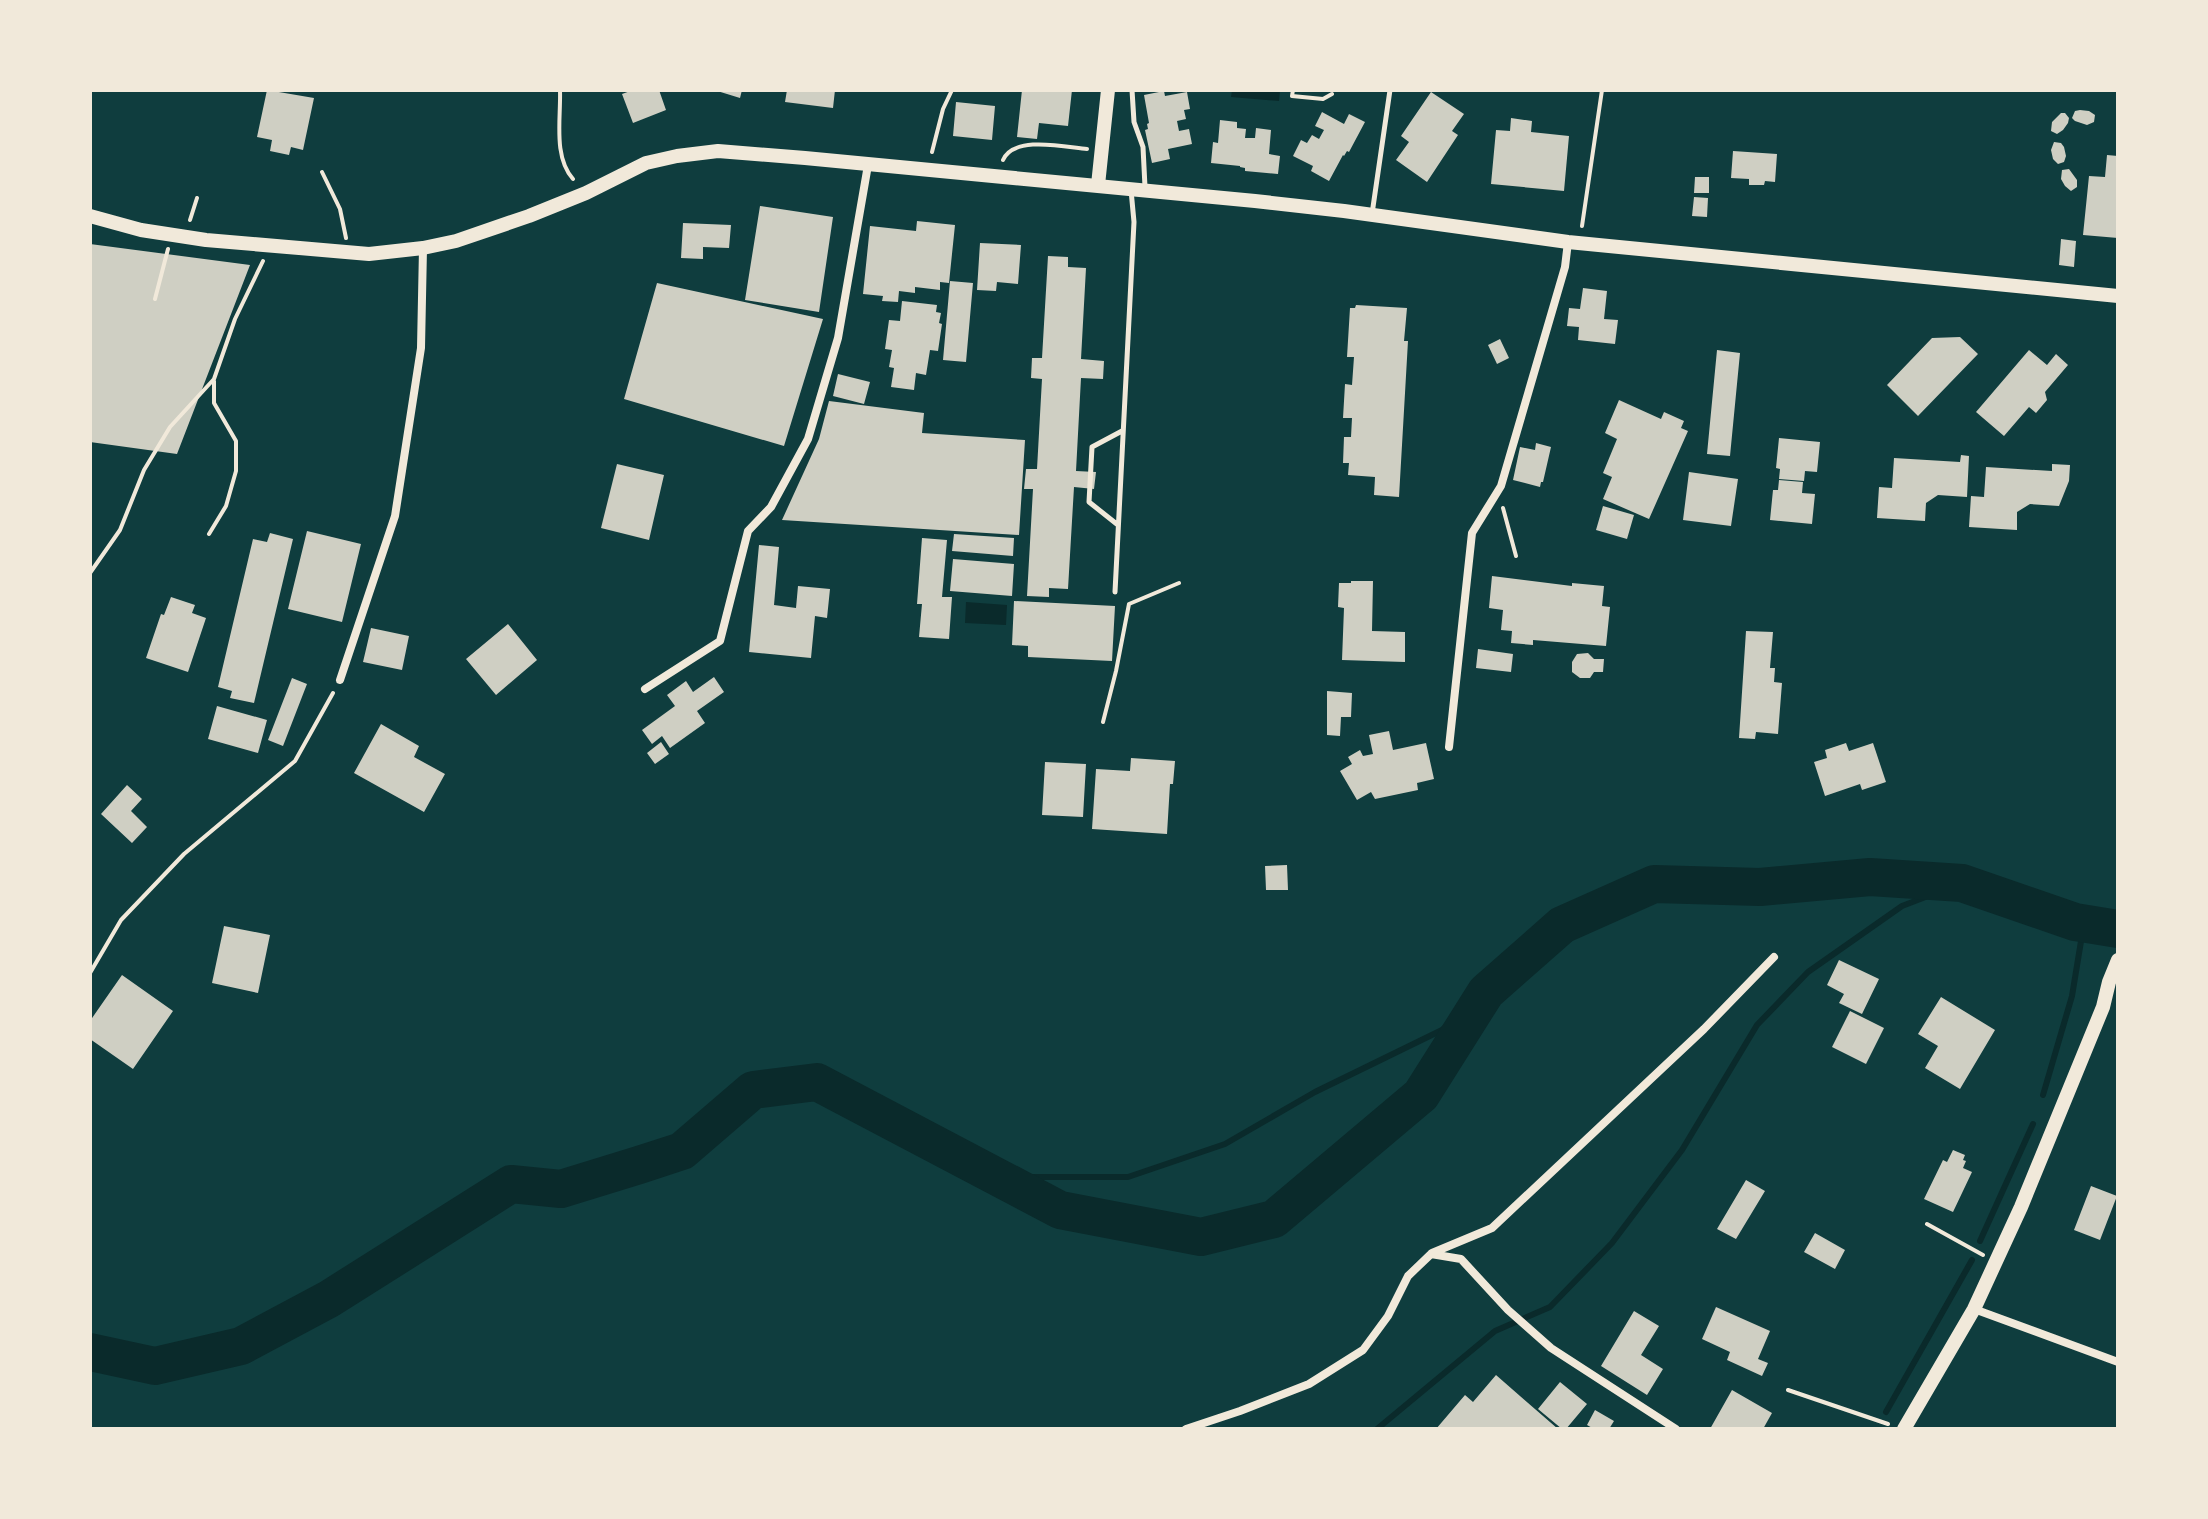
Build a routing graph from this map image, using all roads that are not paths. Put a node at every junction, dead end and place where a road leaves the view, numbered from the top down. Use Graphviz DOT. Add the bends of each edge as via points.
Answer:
graph roads {
  1 [pos="1108,90"];
  2 [pos="1132,90"];
  3 [pos="1390,90"];
  4 [pos="868,165"];
  5 [pos="1098,185"];
  6 [pos="1138,190"];
  7 [pos="1372,215"];
  8 [pos="90,216"];
  9 [pos="1574,242"];
  10 [pos="423,248"];
  11 [pos="2118,296"];
  12 [pos="1123,431"];
  13 [pos="1118,525"];
  14 [pos="1115,592"];
  15 [pos="340,680"];
  16 [pos="645,689"];
  17 [pos="1449,747"];
  18 [pos="1774,957"];
  19 [pos="2118,960"];
  20 [pos="1431,1254"];
  21 [pos="1974,1309"];
  22 [pos="2118,1362"];
  23 [pos="1186,1429"];
  24 [pos="1676,1429"];
  25 [pos="1904,1429"];
  1 -- 5 [label="main road"];
  2 -- 6 [label="lane" via="1134,122 1143,147"];
  3 -- 7 [label="lane"];
  4 -- 5 [label="main road"];
  4 -- 10 [label="main road" via="718,151 677,156 646,163 490,230"];
  4 -- 16 [label="street" via="838,338 808,439 771,507 748,531 720,641"];
  5 -- 6 [label="main road"];
  6 -- 7 [label="main road"];
  6 -- 12 [label="lane"];
  7 -- 9 [label="main road"];
  8 -- 10 [label="main road" via="177,236 369,254"];
  9 -- 11 [label="main road"];
  9 -- 17 [label="street" via="1499,490 1472,533"];
  10 -- 15 [label="street" via="421,348 395,516"];
  12 -- 13 [label="lane"];
  12 -- 13 [label="lane" via="1092,447 1089,502"];
  13 -- 14 [label="lane"];
  18 -- 20 [label="street" via="1492,1228"];
  19 -- 21 [label="main road" via="2070,1091"];
  20 -- 23 [label="street" via="1408,1276 1363,1350 1309,1384"];
  20 -- 24 [label="street" via="1461,1259 1551,1348"];
  21 -- 22 [label="street"];
  21 -- 25 [label="main road"];
}
